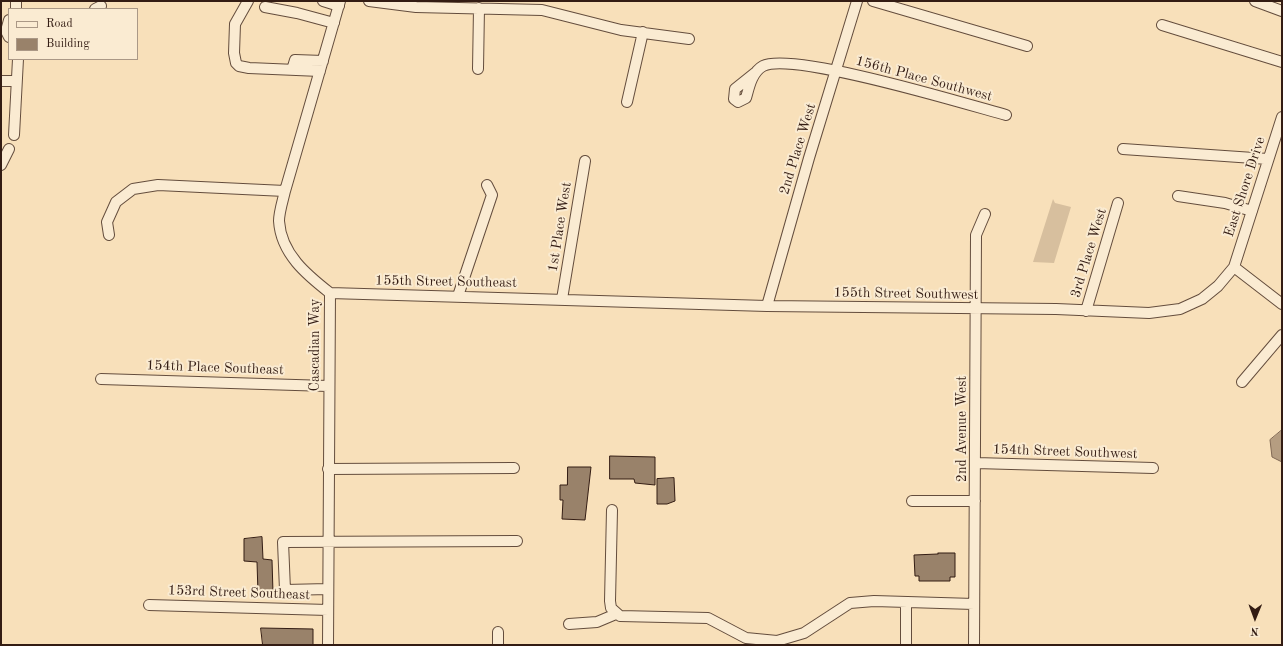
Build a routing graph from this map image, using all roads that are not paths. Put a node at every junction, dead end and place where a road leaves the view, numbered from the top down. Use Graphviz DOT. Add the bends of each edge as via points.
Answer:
graph roads {
  1 [pos="248,1"];
  2 [pos="323,1"];
  3 [pos="369,1"];
  4 [pos="857,1"];
  5 [pos="873,1"];
  6 [pos="1255,1"];
  7 [pos="340,4"];
  8 [pos="544,5"];
  9 [pos="264,7"];
  10 [pos="479,8"];
  11 [pos="1282,11"];
  12 [pos="334,23"];
  13 [pos="8,24"];
  14 [pos="1162,25"];
  15 [pos="643,32"];
  16 [pos="8,35"];
  17 [pos="689,39"];
  18 [pos="1027,46"];
  19 [pos="18,60"];
  20 [pos="323,61"];
  21 [pos="1282,62"];
  22 [pos="478,69"];
  23 [pos="292,70"];
  24 [pos="836,70"];
  25 [pos="320,71"];
  26 [pos="755,73"];
  27 [pos="1,81"];
  28 [pos="16,81"];
  29 [pos="627,102"];
  30 [pos="1006,115"];
  31 [pos="1282,117"];
  32 [pos="14,135"];
  33 [pos="1123,149"];
  34 [pos="9,150"];
  35 [pos="1268,159"];
  36 [pos="585,161"];
  37 [pos="1,165"];
  38 [pos="488,185"];
  39 [pos="285,191"];
  40 [pos="1178,196"];
  41 [pos="1118,203"];
  42 [pos="1252,211"];
  43 [pos="985,214"];
  44 [pos="109,235"];
  45 [pos="1234,267"];
  46 [pos="330,293"];
  47 [pos="458,296"];
  48 [pos="562,298"];
  49 [pos="1282,304"];
  50 [pos="767,306"];
  51 [pos="976,309"];
  52 [pos="1086,311"];
  53 [pos="1282,335"];
  54 [pos="101,379"];
  55 [pos="1242,382"];
  56 [pos="328,386"];
  57 [pos="976,463"];
  58 [pos="514,468"];
  59 [pos="1153,468"];
  60 [pos="328,470"];
  61 [pos="912,501"];
  62 [pos="975,501"];
  63 [pos="612,510"];
  64 [pos="517,541"];
  65 [pos="328,542"];
  66 [pos="328,589"];
  67 [pos="906,602"];
  68 [pos="149,604"];
  69 [pos="974,604"];
  70 [pos="328,610"];
  71 [pos="616,614"];
  72 [pos="570,624"];
  73 [pos="498,632"];
  74 [pos="328,645"];
  75 [pos="498,645"];
  76 [pos="906,645"];
  77 [pos="974,645"];
  1 -- 23 [label="street" via="235,24 236,63 243,68"];
  2 -- 7 [label="street"];
  3 -- 10 [label="street" via="416,7"];
  4 -- 24 [label="street, 2nd Place West"];
  5 -- 18 [label="street"];
  6 -- 11 [label="street"];
  7 -- 12 [label="street, Cascadian Way"];
  8 -- 10 [label="street"];
  8 -- 15 [label="street" via="621,30"];
  9 -- 12 [label="street"];
  10 -- 22 [label="street"];
  12 -- 20 [label="street, Cascadian Way"];
  13 -- 16 [label="street"];
  14 -- 21 [label="street"];
  15 -- 17 [label="street"];
  15 -- 29 [label="street"];
  19 -- 28 [label="street"];
  20 -- 23 [label="street" via="296,60"];
  20 -- 25 [label="street, Cascadian Way"];
  23 -- 25 [label="street"];
  24 -- 26 [label="street, 156th Place Southwest" via="776,63 762,67"];
  24 -- 30 [label="street, 156th Place Southwest"];
  24 -- 50 [label="street, 2nd Place West"];
  25 -- 39 [label="street, Cascadian Way"];
  27 -- 28 [label="street"];
  28 -- 32 [label="street"];
  31 -- 35 [label="street, East Shore Drive"];
  33 -- 35 [label="street"];
  34 -- 37 [label="street"];
  35 -- 42 [label="street, East Shore Drive"];
  36 -- 48 [label="street, 1st Place West"];
  38 -- 47 [label="street" via="492,195"];
  39 -- 44 [label="street" via="158,185 133,189 116,202 107,222"];
  39 -- 46 [label="street, Cascadian Way" via="279,220 290,255 304,272"];
  40 -- 42 [label="street" via="1225,203"];
  41 -- 52 [label="street, 3rd Place West"];
  42 -- 45 [label="street, East Shore Drive"];
  43 -- 51 [label="street, 2nd Avenue West" via="976,235"];
  45 -- 49 [label="street"];
  45 -- 52 [label="street, 155th Street Southwest" via="1218,286 1202,299 1180,309 1149,313"];
  46 -- 47 [label="street, 155th Street Southeast"];
  46 -- 56 [label="street, Cascadian Way"];
  47 -- 48 [label="street, 155th Street Southeast"];
  48 -- 50 [label="street, 155th Street Southwest"];
  50 -- 51 [label="street, 155th Street Southwest"];
  51 -- 52 [label="street, 155th Street Southwest"];
  51 -- 57 [label="street, 2nd Avenue West"];
  53 -- 55 [label="street"];
  54 -- 56 [label="street, 154th Place Southeast"];
  56 -- 60 [label="street, Cascadian Way"];
  57 -- 59 [label="street, 154th Street Southwest"];
  57 -- 62 [label="street, 2nd Avenue West"];
  58 -- 60 [label="street"];
  60 -- 65 [label="street, Cascadian Way"];
  61 -- 62 [label="street"];
  62 -- 69 [label="street, 2nd Avenue West"];
  63 -- 71 [label="street" via="610,600 611,608"];
  64 -- 65 [label="street"];
  65 -- 66 [label="street, Cascadian Way"];
  65 -- 66 [label="street" via="283,542 285,590"];
  66 -- 70 [label="street, Cascadian Way"];
  67 -- 69 [label="street"];
  67 -- 71 [label="street" via="874,601 850,604 804,633 776,640 746,638 708,618"];
  67 -- 76 [label="street"];
  68 -- 70 [label="street, 153rd Street Southeast"];
  69 -- 77 [label="street, 2nd Avenue West"];
  70 -- 74 [label="street, Cascadian Way"];
  71 -- 72 [label="street" via="597,622"];
  73 -- 75 [label="street"];
}
